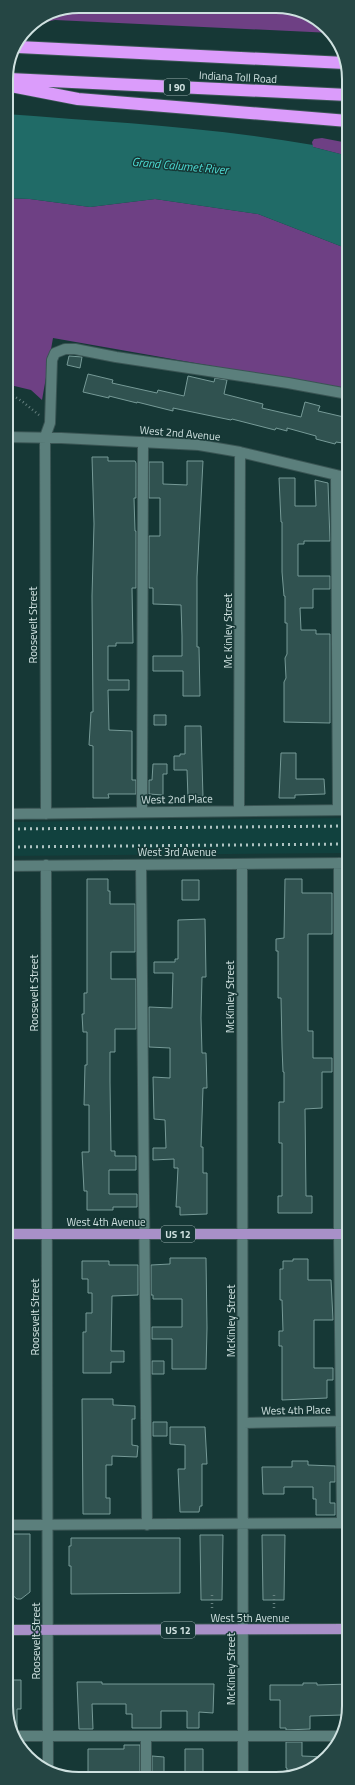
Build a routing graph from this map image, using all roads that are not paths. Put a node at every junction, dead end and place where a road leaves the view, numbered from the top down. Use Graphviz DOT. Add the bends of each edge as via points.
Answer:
graph roads {
  1 [pos="22,47"];
  2 [pos="340,63"];
  3 [pos="13,79"];
  4 [pos="13,86"];
  5 [pos="342,95"];
  6 [pos="342,121"];
  7 [pos="342,393"];
  8 [pos="13,437"];
  9 [pos="45,437"];
  10 [pos="143,442"];
  11 [pos="240,452"];
  12 [pos="336,475"];
  13 [pos="342,476"];
  14 [pos="342,726"];
  15 [pos="239,810"];
  16 [pos="342,810"];
  17 [pos="142,811"];
  18 [pos="13,814"];
  19 [pos="46,814"];
  20 [pos="342,863"];
  21 [pos="141,864"];
  22 [pos="242,864"];
  23 [pos="46,865"];
  24 [pos="13,866"];
  25 [pos="13,1234"];
  26 [pos="47,1234"];
  27 [pos="145,1234"];
  28 [pos="242,1234"];
  29 [pos="342,1234"];
  30 [pos="342,1421"];
  31 [pos="243,1422"];
  32 [pos="243,1523"];
  33 [pos="342,1523"];
  34 [pos="13,1525"];
  35 [pos="48,1525"];
  36 [pos="147,1525"];
  37 [pos="342,1629"];
  38 [pos="13,1630"];
  39 [pos="48,1630"];
  40 [pos="243,1630"];
  41 [pos="20,1736"];
  42 [pos="48,1736"];
  43 [pos="146,1736"];
  44 [pos="243,1736"];
  45 [pos="334,1736"];
  46 [pos="48,1764"];
  47 [pos="146,1772"];
  48 [pos="244,1772"];
  1 -- 2 [label="highway, Indiana Toll Road"];
  3 -- 5 [label="highway, Indiana Toll Road / I 90"];
  4 -- 6 [label="highway" via="78,99"];
  7 -- 9 [label="street, Roosevelt Street" via="66,349 55,353 52,360 50,423"];
  8 -- 9 [label="street, West 2nd Avenue"];
  9 -- 10 [label="street, West 2nd Avenue"];
  9 -- 19 [label="street, Roosevelt Street"];
  10 -- 11 [label="street, West 2nd Avenue" via="199,445"];
  10 -- 17 [label="street"];
  11 -- 12 [label="street, West 2nd Avenue"];
  11 -- 15 [label="street, Mc Kinley Street"];
  12 -- 13 [label="street, West 2nd Avenue"];
  12 -- 14 [label="street"];
  15 -- 16 [label="street, West 2nd Place"];
  15 -- 17 [label="street, West 2nd Place"];
  17 -- 19 [label="street, West 2nd Place"];
  18 -- 19 [label="street, West 2nd Place"];
  20 -- 22 [label="street, West 3rd Avenue"];
  21 -- 22 [label="street, West 3rd Avenue"];
  21 -- 23 [label="street, West 3rd Avenue"];
  21 -- 27 [label="street"];
  22 -- 28 [label="street, McKinley Street"];
  23 -- 24 [label="street, West 3rd Avenue"];
  23 -- 26 [label="street, Roosevelt Street"];
  25 -- 26 [label="main road, West 4th Avenue / US 12"];
  26 -- 27 [label="main road, West 4th Avenue / US 12"];
  26 -- 35 [label="street, Roosevelt Street"];
  27 -- 28 [label="main road, West 4th Avenue / US 12"];
  27 -- 36 [label="street"];
  28 -- 29 [label="main road, West 4th Avenue / US 12"];
  28 -- 31 [label="street, McKinley Street"];
  30 -- 31 [label="street, West 4th Place"];
  31 -- 32 [label="street, McKinley Street"];
  32 -- 33 [label="street"];
  32 -- 36 [label="street"];
  32 -- 40 [label="street, McKinley Street"];
  34 -- 35 [label="street"];
  35 -- 36 [label="street"];
  35 -- 39 [label="street, Roosevelt Street"];
  37 -- 40 [label="main road, West 5th Avenue / US 12"];
  38 -- 39 [label="main road, West 5th Avenue / US 12"];
  39 -- 40 [label="main road, West 5th Avenue / US 12"];
  39 -- 42 [label="street, Roosevelt Street"];
  40 -- 44 [label="street, McKinley Street"];
  41 -- 42 [label="street"];
  42 -- 43 [label="street"];
  42 -- 46 [label="street, Roosevelt Street"];
  43 -- 44 [label="street"];
  43 -- 47 [label="street"];
  44 -- 45 [label="street"];
  44 -- 48 [label="street, McKinley Street"];
}
